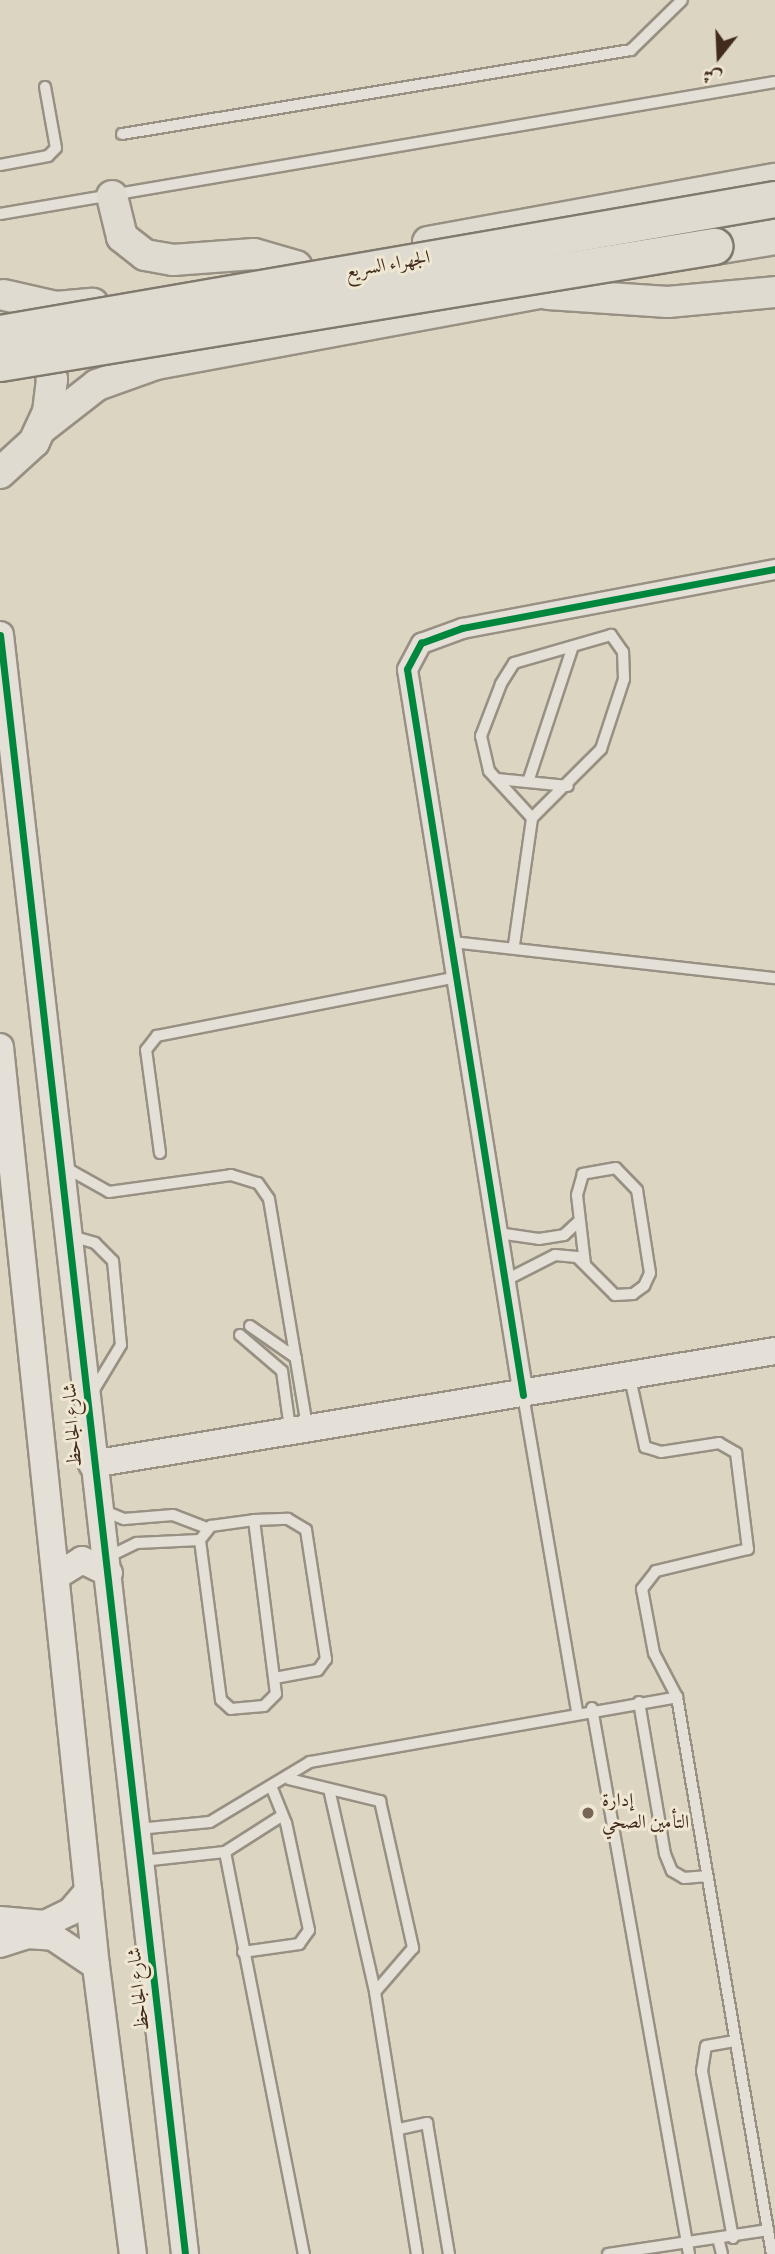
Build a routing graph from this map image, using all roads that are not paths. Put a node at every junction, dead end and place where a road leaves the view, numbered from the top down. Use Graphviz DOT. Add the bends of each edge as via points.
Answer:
graph roads {
  1 [pos="682,0"];
  2 [pos="775,82"];
  3 [pos="46,87"];
  4 [pos="122,134"];
  5 [pos="0,165"];
  6 [pos="775,178"];
  7 [pos="112,196"];
  8 [pos="775,200"];
  9 [pos="0,214"];
  10 [pos="775,236"];
  11 [pos="775,252"];
  12 [pos="296,266"];
  13 [pos="775,292"];
  14 [pos="2,293"];
  15 [pos="537,293"];
  16 [pos="0,333"];
  17 [pos="0,363"];
  18 [pos="42,428"];
  19 [pos="0,473"];
  20 [pos="775,569"];
  21 [pos="0,635"];
  22 [pos="573,646"];
  23 [pos="497,779"];
  24 [pos="528,782"];
  25 [pos="568,786"];
  26 [pos="532,818"];
  27 [pos="453,942"];
  28 [pos="514,945"];
  29 [pos="458,977"];
  30 [pos="775,978"];
  31 [pos="0,1048"];
  32 [pos="160,1153"];
  33 [pos="57,1159"];
  34 [pos="578,1222"];
  35 [pos="498,1233"];
  36 [pos="67,1235"];
  37 [pos="585,1264"];
  38 [pos="506,1280"];
  39 [pos="250,1326"];
  40 [pos="240,1335"];
  41 [pos="775,1351"];
  42 [pos="296,1358"];
  43 [pos="629,1376"];
  44 [pos="523,1395"];
  45 [pos="89,1396"];
  46 [pos="299,1431"];
  47 [pos="92,1464"];
  48 [pos="99,1507"];
  49 [pos="254,1520"];
  50 [pos="207,1528"];
  51 [pos="200,1539"];
  52 [pos="108,1567"];
  53 [pos="58,1575"];
  54 [pos="275,1678"];
  55 [pos="677,1697"];
  56 [pos="639,1702"];
  57 [pos="592,1708"];
  58 [pos="577,1712"];
  59 [pos="289,1779"];
  60 [pos="272,1789"];
  61 [pos="329,1789"];
  62 [pos="280,1817"];
  63 [pos="138,1829"];
  64 [pos="225,1852"];
  65 [pos="141,1861"];
  66 [pos="705,1876"];
  67 [pos="88,1891"];
  68 [pos="0,1920"];
  69 [pos="0,1944"];
  70 [pos="243,1952"];
  71 [pos="96,1966"];
  72 [pos="375,1992"];
  73 [pos="735,2042"];
  74 [pos="399,2129"];
  75 [pos="768,2230"];
  76 [pos="733,2238"];
  77 [pos="684,2240"];
  78 [pos="719,2242"];
  79 [pos="133,2254"];
  80 [pos="185,2254"];
  81 [pos="304,2254"];
  82 [pos="417,2254"];
  83 [pos="449,2254"];
  84 [pos="608,2254"];
  85 [pos="689,2254"];
  86 [pos="722,2254"];
  87 [pos="772,2254"];
  1 -- 4 [label="lane" via="631,50"];
  2 -- 7 [label="lane"];
  3 -- 5 [label="lane" via="56,148 48,156"];
  6 -- 12 [label="main road, الجهراء السريع"];
  7 -- 9 [label="lane"];
  7 -- 12 [label="main road" via="121,237 145,255 173,260 254,254"];
  8 -- 16 [label="highway, الجهراء السريع, bridge"];
  10 -- 17 [label="highway, الجهراء السريع, bridge"];
  11 -- 15 [label="main road"];
  12 -- 14 [label="main road, الجهراء السريع" via="75,307"];
  13 -- 15 [label="main road" via="625,302"];
  14 -- 18 [label="main road" via="29,317 46,346 52,396"];
  15 -- 18 [label="main road" via="156,364 97,384"];
  18 -- 19 [label="main road"];
  20 -- 27 [label="street" via="462,628 421,643 407,669"];
  21 -- 33 [label="street, شارع الجاحظ"];
  22 -- 23 [label="lane" via="514,663 501,684 481,736"];
  22 -- 24 [label="lane"];
  22 -- 25 [label="lane" via="611,635 623,652 624,679 601,749"];
  23 -- 24 [label="lane"];
  23 -- 26 [label="lane"];
  24 -- 25 [label="lane"];
  25 -- 26 [label="lane"];
  26 -- 28 [label="lane"];
  27 -- 28 [label="lane"];
  27 -- 29 [label="street"];
  28 -- 30 [label="lane"];
  29 -- 32 [label="lane" via="157,1036 146,1049"];
  29 -- 35 [label="street"];
  31 -- 53 [label="street, شارع الجاحظ"];
  33 -- 36 [label="street, شارع الجاحظ"];
  33 -- 42 [label="lane" via="87,1185 109,1192 231,1175 258,1183 269,1199"];
  34 -- 35 [label="lane" via="564,1236 539,1239"];
  34 -- 37 [label="lane"];
  34 -- 37 [label="lane" via="583,1174 617,1168 637,1190 650,1273 644,1286 633,1294 615,1295"];
  35 -- 38 [label="street"];
  36 -- 45 [label="street, شارع الجاحظ"];
  36 -- 45 [label="lane" via="95,1243 113,1261 121,1345"];
  37 -- 38 [label="lane" via="555,1255"];
  38 -- 44 [label="street"];
  39 -- 42 [label="lane"];
  40 -- 46 [label="lane" via="282,1371"];
  41 -- 43 [label="street"];
  42 -- 46 [label="lane"];
  43 -- 44 [label="street"];
  43 -- 55 [label="lane" via="645,1447 661,1452 719,1443 736,1453 748,1549 656,1571 642,1589 654,1653"];
  44 -- 46 [label="street"];
  44 -- 58 [label="lane"];
  45 -- 47 [label="street, شارع الجاحظ"];
  46 -- 47 [label="street"];
  47 -- 48 [label="street, شارع الجاحظ"];
  48 -- 50 [label="lane" via="113,1517 173,1515"];
  48 -- 52 [label="street, شارع الجاحظ"];
  49 -- 50 [label="lane"];
  49 -- 54 [label="lane"];
  49 -- 54 [label="lane" via="293,1519 304,1525 327,1654 318,1670"];
  50 -- 51 [label="lane"];
  51 -- 52 [label="lane" via="136,1543"];
  51 -- 54 [label="lane" via="221,1700 231,1709 268,1705 276,1694"];
  52 -- 53 [label="street" via="82,1560"];
  52 -- 63 [label="street, شارع الجاحظ"];
  53 -- 67 [label="street, شارع الجاحظ"];
  55 -- 56 [label="lane"];
  55 -- 66 [label="lane"];
  56 -- 57 [label="lane"];
  56 -- 66 [label="lane" via="665,1854 672,1871 684,1878"];
  57 -- 58 [label="lane"];
  57 -- 77 [label="lane"];
  58 -- 59 [label="lane" via="310,1762"];
  59 -- 60 [label="lane"];
  59 -- 61 [label="lane"];
  60 -- 62 [label="lane"];
  60 -- 63 [label="lane" via="210,1822"];
  61 -- 72 [label="lane"];
  61 -- 72 [label="lane" via="380,1801 413,1948"];
  62 -- 64 [label="lane"];
  62 -- 70 [label="lane" via="307,1940"];
  63 -- 65 [label="street, شارع الجاحظ"];
  64 -- 65 [label="lane"];
  64 -- 70 [label="lane"];
  65 -- 80 [label="street, شارع الجاحظ"];
  66 -- 73 [label="lane"];
  67 -- 68 [label="street" via="69,1912 45,1924"];
  67 -- 71 [label="street, شارع الجاحظ"];
  69 -- 71 [label="street" via="27,1935 53,1937"];
  70 -- 81 [label="lane"];
  71 -- 79 [label="street, شارع الجاحظ"];
  72 -- 74 [label="lane"];
  73 -- 75 [label="lane"];
  73 -- 76 [label="lane" via="706,2046 702,2071"];
  74 -- 82 [label="lane"];
  74 -- 83 [label="lane" via="427,2123"];
  75 -- 76 [label="lane"];
  75 -- 87 [label="lane"];
  76 -- 78 [label="lane"];
  77 -- 78 [label="lane"];
  77 -- 84 [label="lane"];
  77 -- 85 [label="lane"];
  78 -- 86 [label="lane"];
}
